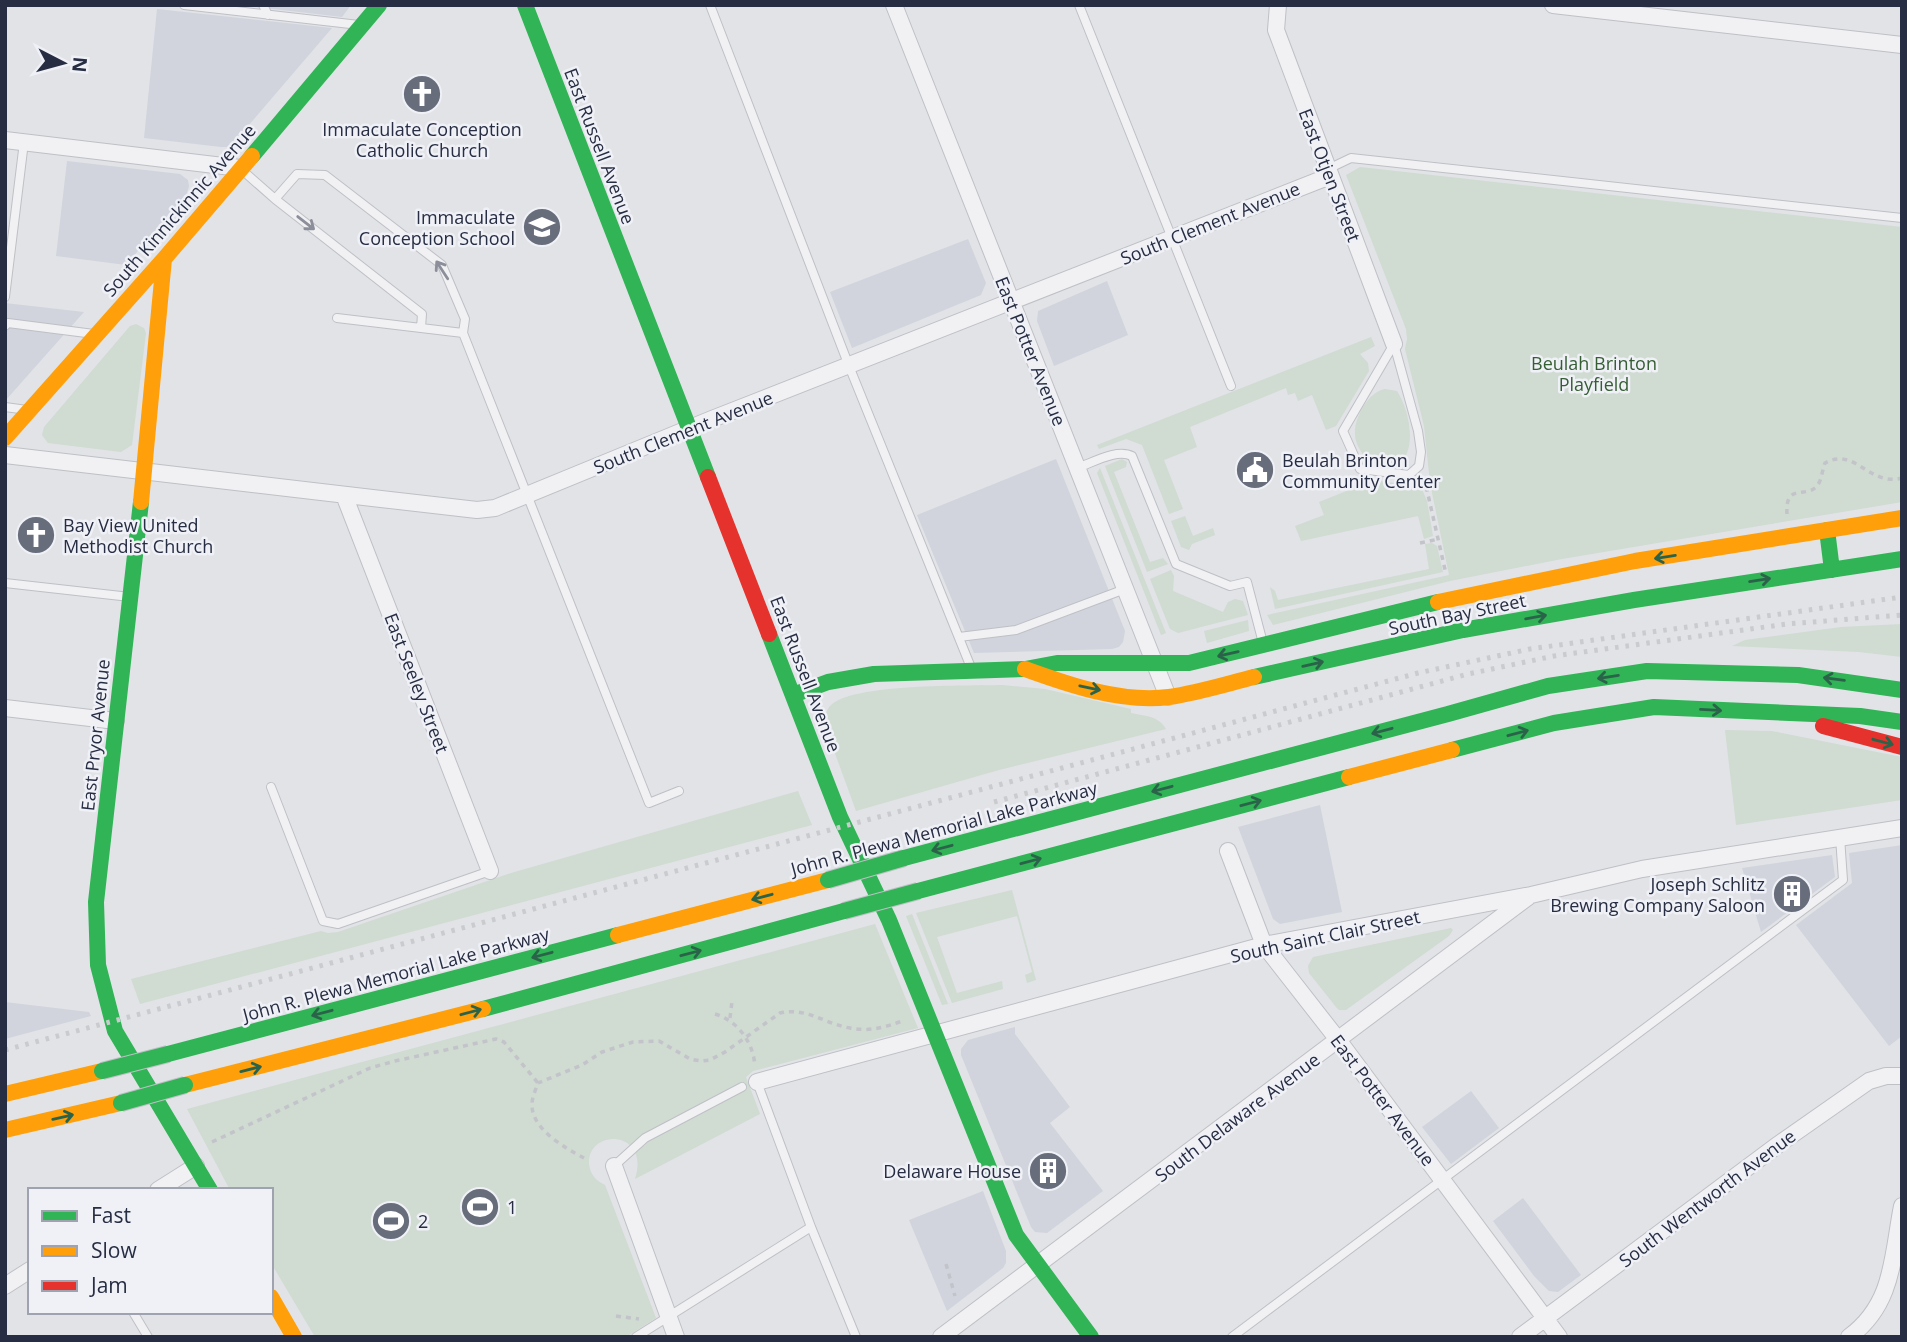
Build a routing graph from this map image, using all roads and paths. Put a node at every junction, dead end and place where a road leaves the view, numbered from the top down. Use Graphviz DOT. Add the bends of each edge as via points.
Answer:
graph roads {
  1 [pos="184,5"];
  2 [pos="263,5"];
  3 [pos="379,5"];
  4 [pos="525,5"];
  5 [pos="710,5"];
  6 [pos="894,5"];
  7 [pos="1079,5"];
  8 [pos="1278,5"];
  9 [pos="1553,5"];
  10 [pos="1652,11"];
  11 [pos="268,15"];
  12 [pos="362,25"];
  13 [pos="1902,45"];
  14 [pos="5,140"];
  15 [pos="24,142"];
  16 [pos="240,168"];
  17 [pos="1329,172"];
  18 [pos="275,200"];
  19 [pos="1902,218"];
  20 [pos="1172,237"];
  21 [pos="164,259"];
  22 [pos="5,297"];
  23 [pos="1012,302"];
  24 [pos="337,318"];
  25 [pos="5,326"];
  26 [pos="421,328"];
  27 [pos="463,333"];
  28 [pos="97,334"];
  29 [pos="1394,344"];
  30 [pos="849,366"];
  31 [pos="1231,386"];
  32 [pos="5,407"];
  33 [pos="29,411"];
  34 [pos="689,429"];
  35 [pos="5,438"];
  36 [pos="5,455"];
  37 [pos="1419,466"];
  38 [pos="1077,468"];
  39 [pos="144,472"];
  40 [pos="1902,478"];
  41 [pos="529,494"];
  42 [pos="344,495"];
  43 [pos="1787,514"];
  44 [pos="1902,518"];
  45 [pos="1827,530"];
  46 [pos="1438,539"];
  47 [pos="1420,543"];
  48 [pos="1902,559"];
  49 [pos="1832,570"];
  50 [pos="1446,574"];
  51 [pos="5,583"];
  52 [pos="1125,589"];
  53 [pos="130,597"];
  54 [pos="1456,598"];
  55 [pos="1463,630"];
  56 [pos="959,637"];
  57 [pos="1264,646"];
  58 [pos="1154,664"];
  59 [pos="1025,669"];
  60 [pos="972,670"];
  61 [pos="1898,689"];
  62 [pos="793,695"];
  63 [pos="1168,697"];
  64 [pos="5,708"];
  65 [pos="1769,713"];
  66 [pos="116,721"];
  67 [pos="1902,722"];
  68 [pos="1902,747"];
  69 [pos="271,786"];
  70 [pos="679,791"];
  71 [pos="1902,828"];
  72 [pos="1840,837"];
  73 [pos="1228,851"];
  74 [pos="490,871"];
  75 [pos="1531,895"];
  76 [pos="1264,945"];
  77 [pos="732,1001"];
  78 [pos="715,1014"];
  79 [pos="730,1018"];
  80 [pos="905,1020"];
  81 [pos="936,1035"];
  82 [pos="746,1037"];
  83 [pos="1339,1041"];
  84 [pos="1902,1076"];
  85 [pos="538,1083"];
  86 [pos="750,1085"];
  87 [pos="5,1094"];
  88 [pos="5,1130"];
  89 [pos="212,1142"];
  90 [pos="584,1158"];
  91 [pos="196,1166"];
  92 [pos="614,1166"];
  93 [pos="1443,1180"];
  94 [pos="161,1188"];
  95 [pos="209,1188"];
  96 [pos="1902,1206"];
  97 [pos="811,1227"];
  98 [pos="946,1264"];
  99 [pos="1037,1266"];
  100 [pos="28,1271"];
  101 [pos="5,1286"];
  102 [pos="955,1296"];
  103 [pos="273,1300"];
  104 [pos="134,1314"];
  105 [pos="616,1316"];
  106 [pos="668,1317"];
  107 [pos="1545,1318"];
  108 [pos="645,1320"];
  109 [pos="148,1337"];
  110 [pos="294,1337"];
  111 [pos="636,1337"];
  112 [pos="676,1337"];
  113 [pos="856,1337"];
  114 [pos="941,1337"];
  115 [pos="1091,1337"];
  116 [pos="1232,1337"];
  117 [pos="1520,1337"];
  118 [pos="1559,1337"];
  119 [pos="1849,1337"];
  1 -- 11 [label="lane"];
  2 -- 11 [label="lane"];
  3 -- 12 [label="main road, South Kinnickinnic Avenue"];
  4 -- 34 [label="main road, East Russell Avenue"];
  5 -- 30 [label="lane"];
  6 -- 23 [label="street, East Potter Avenue"];
  7 -- 20 [label="lane"];
  8 -- 17 [label="street, East Otjen Street" via="1276,30"];
  9 -- 10 [label="street"];
  10 -- 13 [label="street"];
  11 -- 12 [label="lane"];
  12 -- 16 [label="main road, South Kinnickinnic Avenue"];
  14 -- 15 [label="street"];
  15 -- 16 [label="street"];
  15 -- 22 [label="lane"];
  16 -- 18 [label="lane"];
  16 -- 21 [label="main road, South Kinnickinnic Avenue"];
  17 -- 19 [label="lane" via="1351,158"];
  17 -- 20 [label="street, South Clement Avenue"];
  17 -- 29 [label="street, East Otjen Street"];
  18 -- 26 [label="lane, one-way" via="422,314"];
  27 -- 18 [label="lane, one-way" via="465,319 442,265 325,175 297,174"];
  20 -- 23 [label="street, South Clement Avenue"];
  20 -- 31 [label="lane"];
  21 -- 28 [label="main road, South Kinnickinnic Avenue"];
  21 -- 39 [label="main road, East Pryor Avenue"];
  23 -- 30 [label="street, South Clement Avenue"];
  23 -- 38 [label="street, East Potter Avenue"];
  24 -- 26 [label="lane"];
  25 -- 28 [label="lane"];
  26 -- 27 [label="lane"];
  27 -- 41 [label="lane"];
  28 -- 33 [label="main road, South Kinnickinnic Avenue"];
  29 -- 37 [label="lane" via="1418,431"];
  29 -- 37 [label="lane" via="1343,431 1360,470 1409,475"];
  30 -- 34 [label="street, South Clement Avenue"];
  30 -- 56 [label="lane"];
  32 -- 33 [label="lane"];
  33 -- 35 [label="main road, South Kinnickinnic Avenue"];
  34 -- 41 [label="street, South Clement Avenue"];
  34 -- 62 [label="main road, East Russell Avenue"];
  36 -- 39 [label="street, South Clement Avenue"];
  37 -- 46 [label="path"];
  38 -- 52 [label="street, East Potter Avenue"];
  38 -- 57 [label="lane" via="1118,454 1132,456 1176,564 1230,586 1247,582"];
  39 -- 42 [label="street, South Clement Avenue"];
  39 -- 53 [label="main road, East Pryor Avenue"];
  40 -- 43 [label="path" via="1880,478 1852,461 1830,460 1814,489 1790,496"];
  41 -- 42 [label="street, South Clement Avenue" via="477,510"];
  41 -- 70 [label="lane" via="649,803"];
  42 -- 74 [label="street, East Seeley Street"];
  44 -- 45 [label="main road, South Bay Street"];
  45 -- 49 [label="main road"];
  45 -- 54 [label="main road, South Bay Street, one-way" via="1635,561"];
  46 -- 47 [label="path"];
  46 -- 50 [label="path"];
  48 -- 49 [label="main road, South Bay Street"];
  55 -- 49 [label="main road, South Bay Street, one-way"];
  51 -- 53 [label="lane"];
  52 -- 56 [label="lane" via="1016,629"];
  52 -- 58 [label="street, East Potter Avenue"];
  53 -- 66 [label="main road, East Pryor Avenue"];
  54 -- 55 [label="main road"];
  54 -- 57 [label="main road, South Bay Street"];
  63 -- 55 [label="main road, South Bay Street, one-way"];
  56 -- 60 [label="lane"];
  57 -- 58 [label="main road, South Bay Street, one-way" via="1189,663"];
  58 -- 59 [label="main road, South Bay Street" via="1057,663"];
  58 -- 63 [label="street, East Potter Avenue"];
  59 -- 60 [label="main road, South Bay Street"];
  59 -- 63 [label="main road, South Bay Street, one-way" via="1056,681 1126,695"];
  60 -- 62 [label="main road, South Bay Street" via="849,677"];
  61 -- 87 [label="main road, John R. Plewa Memorial Lake Parkway, one-way, bridge" via="1798,675 1647,671 1548,687"];
  62 -- 81 [label="main road, East Russell Avenue" via="840,817"];
  64 -- 66 [label="street"];
  65 -- 67 [label="main road"];
  65 -- 68 [label="main road, one-way"];
  88 -- 65 [label="main road, one-way, bridge" via="460,1016 1554,723 1654,708"];
  66 -- 91 [label="main road, East Pryor Avenue" via="96,902 98,965 115,1031"];
  69 -- 74 [label="lane" via="323,921 338,924"];
  71 -- 72 [label="street, South Saint Clair Street"];
  72 -- 75 [label="street, South Saint Clair Street" via="1642,869"];
  72 -- 93 [label="lane" via="1843,880"];
  73 -- 76 [label="street, East Potter Avenue"];
  75 -- 76 [label="street, South Saint Clair Street"];
  75 -- 83 [label="street, South Delaware Avenue"];
  76 -- 81 [label="street, South Saint Clair Street"];
  76 -- 83 [label="street, East Potter Avenue"];
  77 -- 79 [label="path"];
  78 -- 79 [label="path"];
  79 -- 82 [label="path"];
  80 -- 82 [label="path" via="862,1030 789,1011"];
  81 -- 86 [label="street, South Saint Clair Street"];
  81 -- 99 [label="main road, East Russell Avenue" via="1016,1235"];
  82 -- 85 [label="path" via="701,1061 659,1041 633,1042"];
  82 -- 86 [label="path" via="754,1059"];
  83 -- 93 [label="street, East Potter Avenue"];
  83 -- 99 [label="street, South Delaware Avenue"];
  84 -- 107 [label="street, South Wentworth Avenue" via="1869,1081"];
  85 -- 89 [label="path" via="504,1042 496,1039 370,1068"];
  85 -- 90 [label="path" via="532,1104 534,1118"];
  86 -- 92 [label="lane" via="645,1138"];
  86 -- 97 [label="lane"];
  91 -- 94 [label="street"];
  91 -- 95 [label="main road, East Pryor Avenue"];
  92 -- 106 [label="street"];
  93 -- 107 [label="street, East Potter Avenue"];
  93 -- 116 [label="lane"];
  96 -- 119 [label="street" via="1885,1292 1864,1326"];
  97 -- 106 [label="lane"];
  97 -- 113 [label="lane"];
  98 -- 102 [label="path"];
  99 -- 114 [label="street, South Delaware Avenue"];
  99 -- 115 [label="main road, East Russell Avenue"];
  100 -- 101 [label="street"];
  103 -- 110 [label="main road"];
  104 -- 109 [label="lane"];
  105 -- 108 [label="path"];
  106 -- 111 [label="lane"];
  106 -- 112 [label="street"];
  107 -- 117 [label="street, South Wentworth Avenue"];
  107 -- 118 [label="street, East Potter Avenue"];
}
